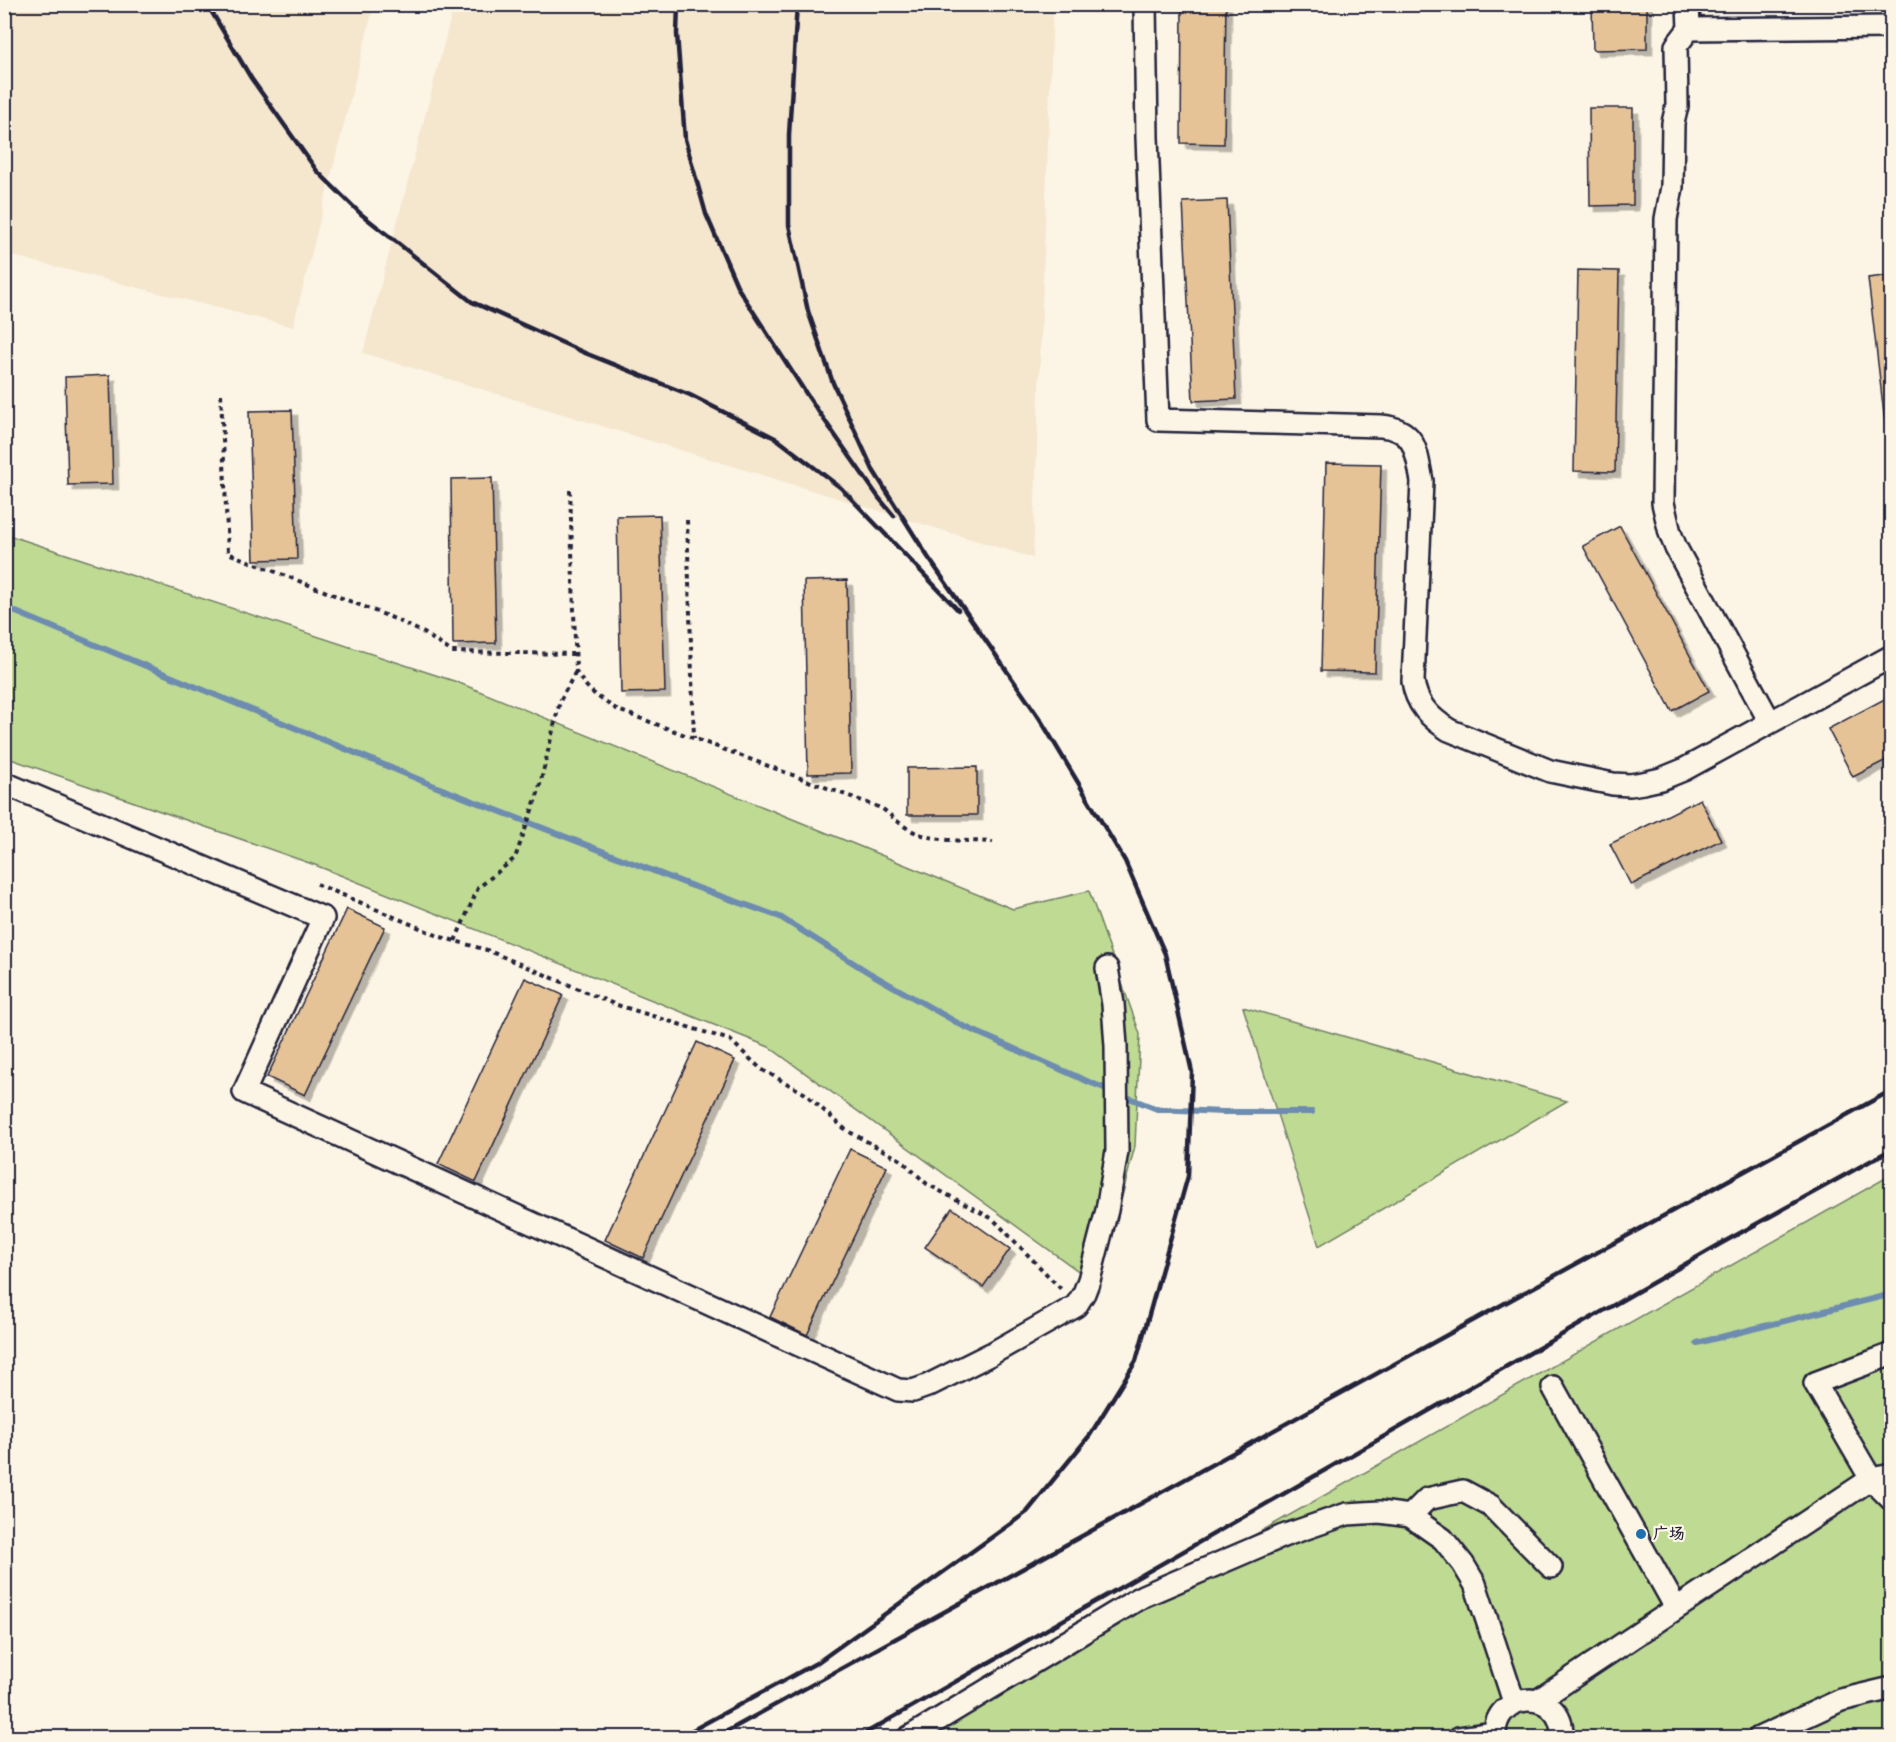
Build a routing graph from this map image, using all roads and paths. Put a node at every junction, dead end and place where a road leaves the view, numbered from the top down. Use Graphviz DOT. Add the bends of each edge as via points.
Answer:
graph roads {
  1 [pos="1145,4"];
  2 [pos="1688,4"];
  3 [pos="1892,27"];
  4 [pos="1689,29"];
  5 [pos="221,394"];
  6 [pos="570,490"];
  7 [pos="687,520"];
  8 [pos="575,654"];
  9 [pos="1892,656"];
  10 [pos="576,671"];
  11 [pos="1770,722"];
  12 [pos="694,738"];
  13 [pos="4,783"];
  14 [pos="993,842"];
  15 [pos="317,884"];
  16 [pos="455,941"];
  17 [pos="1107,968"];
  18 [pos="1076,1306"];
  19 [pos="1892,1354"];
  20 [pos="1553,1387"];
  21 [pos="1881,1477"];
  22 [pos="1892,1500"];
  23 [pos="1410,1516"];
  24 [pos="1551,1567"];
  25 [pos="1676,1608"];
  26 [pos="1892,1688"];
  27 [pos="1537,1701"];
  28 [pos="1514,1702"];
  29 [pos="1495,1735"];
  30 [pos="908,1737"];
  31 [pos="1459,1737"];
  32 [pos="1562,1737"];
  33 [pos="1759,1737"];
  1 -- 11 [label="street" via="1158,420 1381,426 1404,432 1412,441 1422,481 1413,681 1427,712 1449,729 1550,771 1630,785 1683,770"];
  2 -- 4 [label="street"];
  3 -- 4 [label="street"];
  4 -- 11 [label="street" via="1676,46 1677,106 1666,219 1663,503 1676,548"];
  5 -- 8 [label="path" via="228,553 395,620 452,652"];
  6 -- 8 [label="path"];
  7 -- 12 [label="path"];
  8 -- 10 [label="path"];
  9 -- 11 [label="street"];
  10 -- 12 [label="path" via="583,685 618,710"];
  10 -- 16 [label="path" via="560,700 538,793 515,858 478,888"];
  12 -- 14 [label="path" via="881,808 920,834"];
  13 -- 18 [label="street" via="323,918 244,1092 898,1390 913,1391 927,1386"];
  15 -- 16 [label="path"];
  16 -- 18 [label="path" via="487,950 614,1004 730,1040 761,1069 804,1094 846,1130 901,1160 927,1184 993,1219"];
  17 -- 18 [label="street" via="1116,1046 1117,1151 1089,1280"];
  19 -- 21 [label="street" via="1815,1383"];
  20 -- 25 [label="street"];
  21 -- 22 [label="street"];
  21 -- 25 [label="street"];
  23 -- 24 [label="street" via="1427,1499 1463,1491 1491,1506"];
  23 -- 28 [label="street" via="1443,1539 1464,1564 1475,1584"];
  23 -- 30 [label="street" via="1380,1512 1347,1514 1283,1536 1143,1596"];
  25 -- 27 [label="street"];
  26 -- 33 [label="street" via="1841,1700"];
  27 -- 28 [label="street"];
  27 -- 32 [label="street" via="1556,1714"];
  28 -- 29 [label="street" via="1501,1713"];
  29 -- 31 [label="street"];
}
